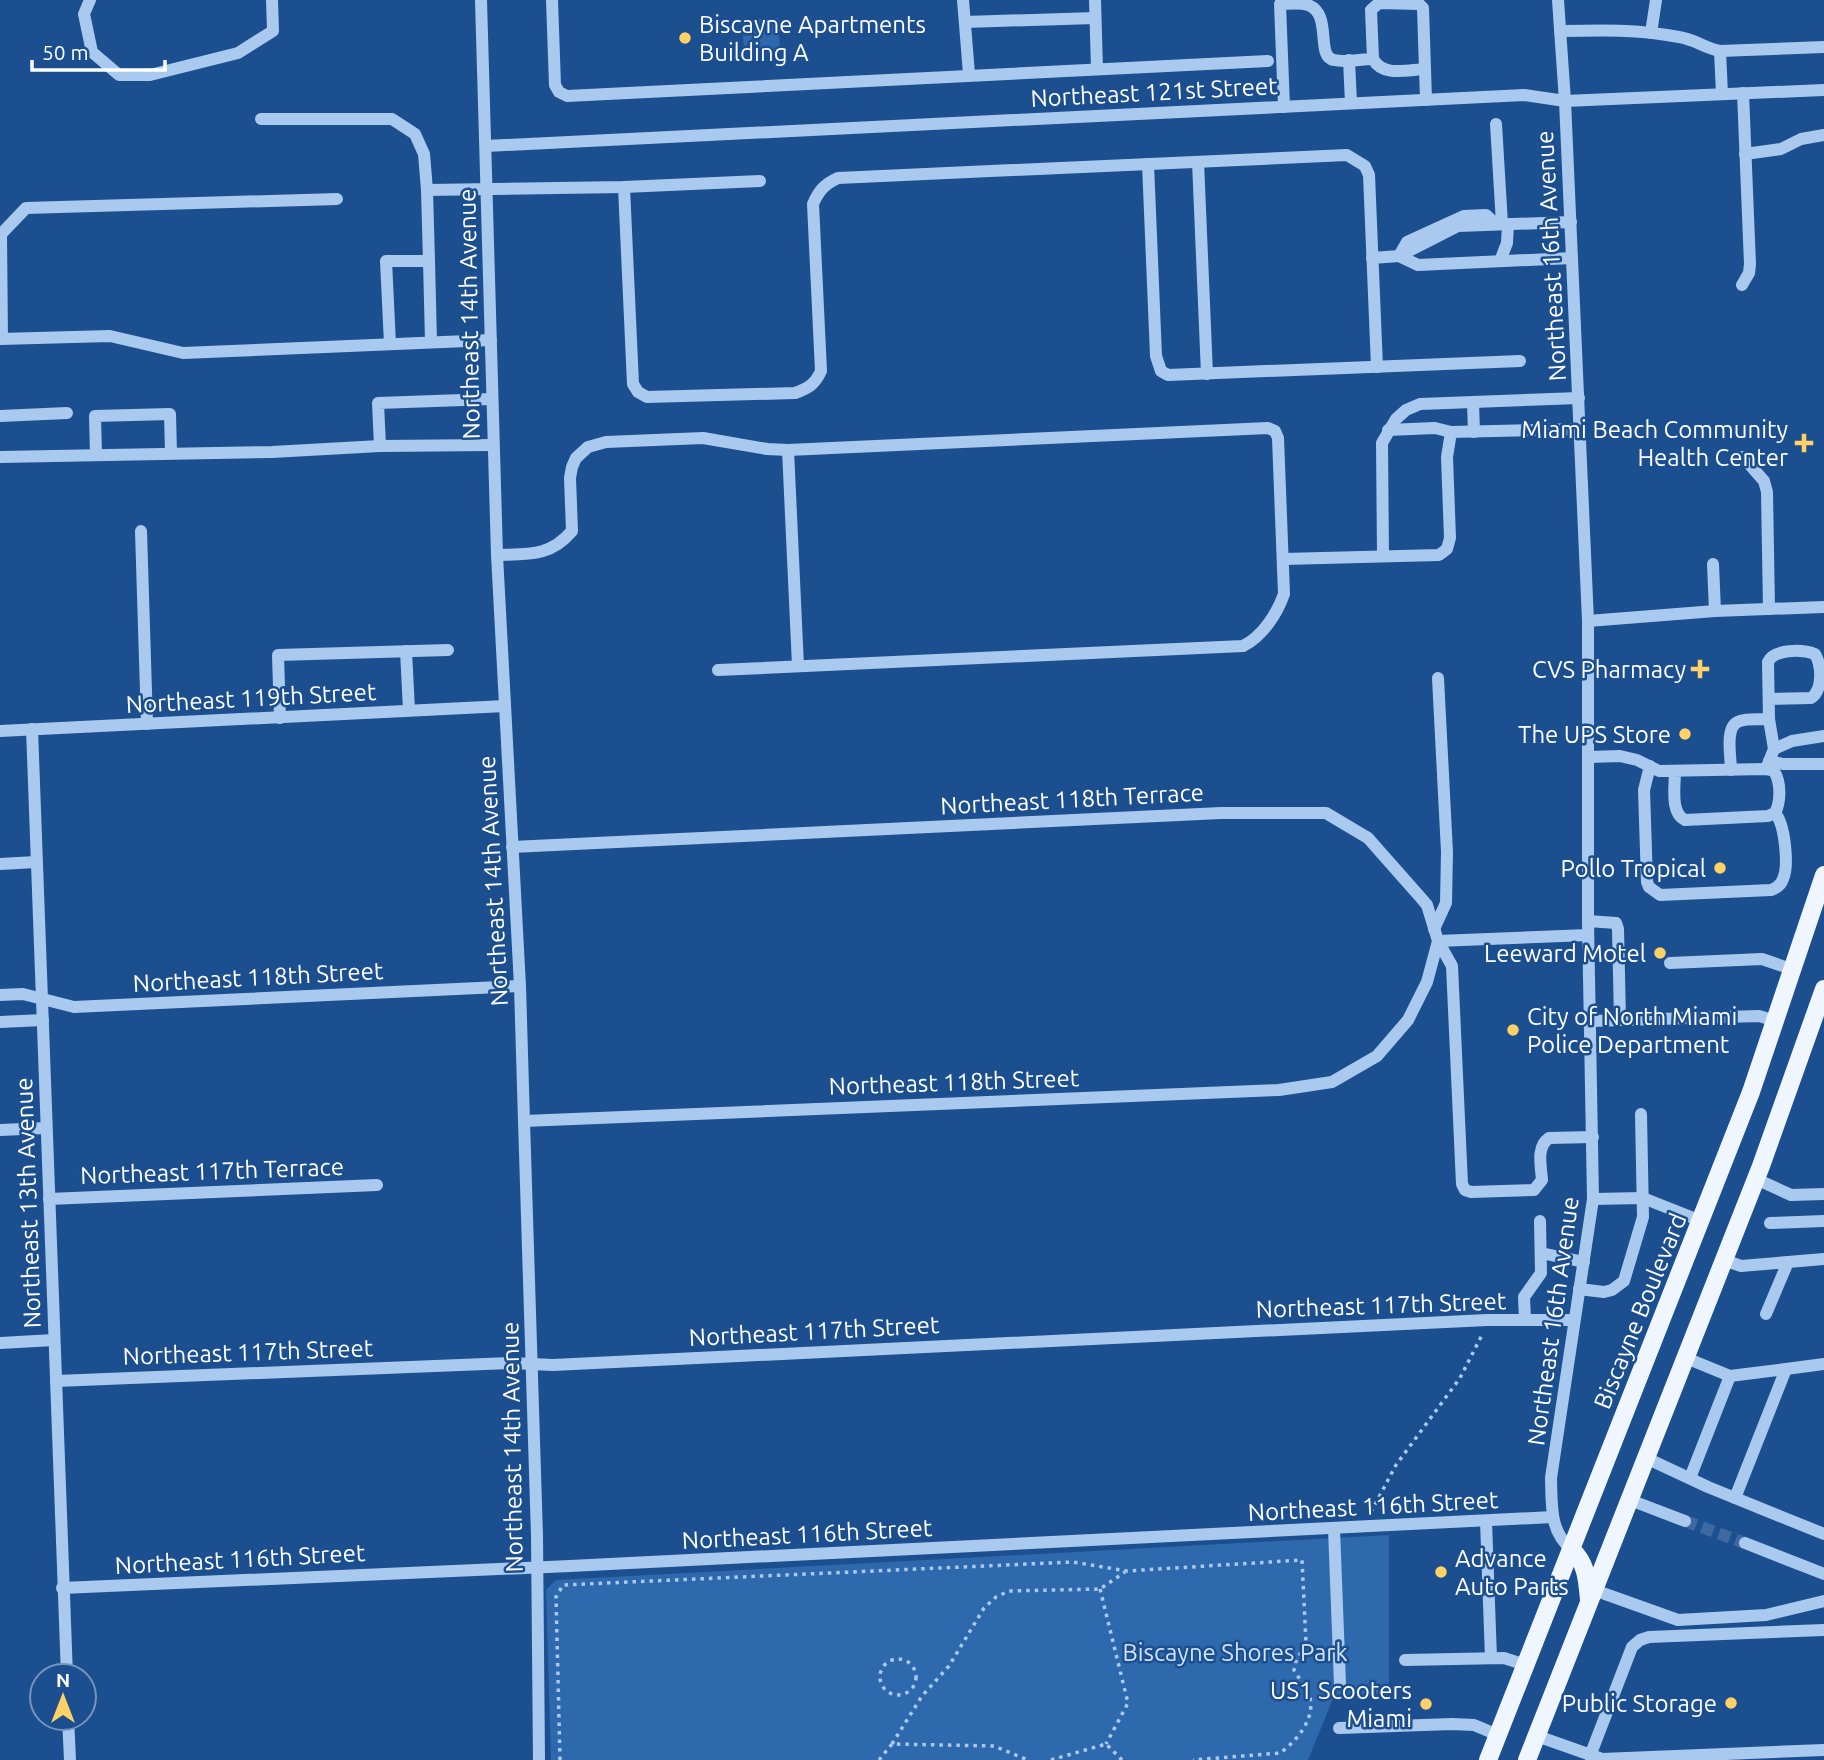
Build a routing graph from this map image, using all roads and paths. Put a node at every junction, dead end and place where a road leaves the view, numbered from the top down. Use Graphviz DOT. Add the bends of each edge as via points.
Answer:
graph roads {
  1 [pos="90,0"];
  2 [pos="272,0"];
  3 [pos="481,0"];
  4 [pos="552,0"];
  5 [pos="964,0"];
  6 [pos="1094,0"];
  7 [pos="1558,0"];
  8 [pos="1656,0"];
  9 [pos="1280,2"];
  10 [pos="1095,18"];
  11 [pos="965,22"];
  12 [pos="1560,31"];
  13 [pos="1651,33"];
  14 [pos="1824,47"];
  15 [pos="1720,51"];
  16 [pos="1373,59"];
  17 [pos="1349,60"];
  18 [pos="1268,61"];
  19 [pos="1097,69"];
  20 [pos="1424,69"];
  21 [pos="969,74"];
  22 [pos="1824,90"];
  23 [pos="1743,93"];
  24 [pos="1721,94"];
  25 [pos="1426,100"];
  26 [pos="1565,101"];
  27 [pos="1351,103"];
  28 [pos="1284,107"];
  29 [pos="261,119"];
  30 [pos="1496,124"];
  31 [pos="1824,135"];
  32 [pos="486,146"];
  33 [pos="1745,154"];
  34 [pos="1198,162"];
  35 [pos="1148,164"];
  36 [pos="760,181"];
  37 [pos="624,187"];
  38 [pos="427,190"];
  39 [pos="487,190"];
  40 [pos="337,199"];
  41 [pos="1571,222"];
  42 [pos="1502,224"];
  43 [pos="1399,256"];
  44 [pos="1372,258"];
  45 [pos="1572,258"];
  46 [pos="429,261"];
  47 [pos="1500,261"];
  48 [pos="1742,285"];
  49 [pos="1,339"];
  50 [pos="491,340"];
  51 [pos="431,342"];
  52 [pos="390,344"];
  53 [pos="1520,361"];
  54 [pos="1377,367"];
  55 [pos="1207,374"];
  56 [pos="1578,398"];
  57 [pos="491,399"];
  58 [pos="1473,402"];
  59 [pos="67,413"];
  60 [pos="0,416"];
  61 [pos="1580,429"];
  62 [pos="1388,430"];
  63 [pos="1451,432"];
  64 [pos="1474,432"];
  65 [pos="493,445"];
  66 [pos="380,446"];
  67 [pos="788,450"];
  68 [pos="171,453"];
  69 [pos="96,455"];
  70 [pos="0,457"];
  71 [pos="1743,457"];
  72 [pos="141,531"];
  73 [pos="496,555"];
  74 [pos="1382,556"];
  75 [pos="1284,559"];
  76 [pos="1713,565"];
  77 [pos="1824,607"];
  78 [pos="1769,609"];
  79 [pos="1715,611"];
  80 [pos="1588,621"];
  81 [pos="448,650"];
  82 [pos="406,651"];
  83 [pos="798,666"];
  84 [pos="719,670"];
  85 [pos="1438,678"];
  86 [pos="1769,699"];
  87 [pos="505,706"];
  88 [pos="409,710"];
  89 [pos="280,718"];
  90 [pos="1769,719"];
  91 [pos="147,724"];
  92 [pos="32,729"];
  93 [pos="0,730"];
  94 [pos="1824,736"];
  95 [pos="1589,757"];
  96 [pos="1770,760"];
  97 [pos="1824,764"];
  98 [pos="1650,766"];
  99 [pos="1731,770"];
  100 [pos="1675,771"];
  101 [pos="1775,813"];
  102 [pos="512,847"];
  103 [pos="36,862"];
  104 [pos="0,864"];
  105 [pos="1824,875"];
  106 [pos="1588,928"];
  107 [pos="1436,935"];
  108 [pos="1670,963"];
  109 [pos="1794,970"];
  110 [pos="520,986"];
  111 [pos="1824,989"];
  112 [pos="0,995"];
  113 [pos="42,998"];
  114 [pos="43,1020"];
  115 [pos="1620,1020"];
  116 [pos="1590,1021"];
  117 [pos="1776,1021"];
  118 [pos="0,1022"];
  119 [pos="1641,1114"];
  120 [pos="524,1121"];
  121 [pos="46,1128"];
  122 [pos="0,1130"];
  123 [pos="1593,1137"];
  124 [pos="1756,1179"];
  125 [pos="377,1185"];
  126 [pos="1824,1194"];
  127 [pos="1643,1198"];
  128 [pos="49,1199"];
  129 [pos="1593,1199"];
  130 [pos="1540,1221"];
  131 [pos="1702,1221"];
  132 [pos="1824,1221"];
  133 [pos="1770,1223"];
  134 [pos="1541,1253"];
  135 [pos="1824,1259"];
  136 [pos="1724,1260"];
  137 [pos="1584,1262"];
  138 [pos="1788,1262"];
  139 [pos="1579,1289"];
  140 [pos="1766,1314"];
  141 [pos="1487,1320"];
  142 [pos="1525,1320"];
  143 [pos="1574,1320"];
  144 [pos="54,1340"];
  145 [pos="0,1343"];
  146 [pos="1686,1358"];
  147 [pos="532,1363"];
  148 [pos="1824,1364"];
  149 [pos="1786,1369"];
  150 [pos="1730,1376"];
  151 [pos="56,1381"];
  152 [pos="1646,1458"];
  153 [pos="1690,1478"];
  154 [pos="1735,1498"];
  155 [pos="1630,1500"];
  156 [pos="1553,1517"];
  157 [pos="1486,1521"];
  158 [pos="1685,1521"];
  159 [pos="1362,1527"];
  160 [pos="1334,1529"];
  161 [pos="1824,1534"];
  162 [pos="1745,1543"];
  163 [pos="1572,1550"];
  164 [pos="537,1566"];
  165 [pos="1127,1571"];
  166 [pos="1824,1574"];
  167 [pos="62,1588"];
  168 [pos="1100,1589"];
  169 [pos="1592,1597"];
  170 [pos="1824,1601"];
  171 [pos="1824,1630"];
  172 [pos="1491,1658"];
  173 [pos="1405,1660"];
  174 [pos="65,1662"];
  175 [pos="1526,1665"];
  176 [pos="1340,1684"];
  177 [pos="913,1688"];
  178 [pos="1339,1728"];
  179 [pos="69,1732"];
  180 [pos="1499,1735"];
  181 [pos="1536,1736"];
  182 [pos="892,1744"];
  183 [pos="1106,1744"];
  184 [pos="1824,1750"];
  185 [pos="1590,1756"];
  186 [pos="70,1760"];
  187 [pos="539,1760"];
  188 [pos="560,1760"];
  189 [pos="879,1760"];
  190 [pos="1028,1760"];
  191 [pos="1051,1760"];
  192 [pos="1122,1760"];
  193 [pos="1193,1760"];
  194 [pos="1488,1760"];
  195 [pos="1527,1760"];
  1 -- 2 [label="street" via="84,14 92,52 119,75 150,75 238,53 273,31"];
  3 -- 32 [label="street, Northeast 14th Avenue"];
  4 -- 21 [label="street" via="555,85 567,96"];
  5 -- 11 [label="street"];
  6 -- 10 [label="street"];
  7 -- 12 [label="street, Northeast 16th Avenue"];
  8 -- 13 [label="street"];
  9 -- 17 [label="street" via="1314,7 1324,28 1327,57"];
  9 -- 28 [label="street"];
  10 -- 11 [label="street"];
  10 -- 19 [label="street"];
  11 -- 21 [label="street"];
  12 -- 13 [label="street"];
  12 -- 26 [label="street, Northeast 16th Avenue"];
  13 -- 15 [label="street" via="1693,40"];
  14 -- 15 [label="street"];
  15 -- 24 [label="street"];
  16 -- 17 [label="street"];
  16 -- 20 [label="street" via="1385,71"];
  16 -- 20 [label="street" via="1371,10 1379,3 1413,2 1423,8"];
  17 -- 27 [label="street"];
  18 -- 19 [label="street"];
  19 -- 21 [label="street"];
  20 -- 25 [label="street"];
  22 -- 23 [label="street, Northeast 121st Street"];
  23 -- 24 [label="street, Northeast 121st Street"];
  23 -- 33 [label="street"];
  24 -- 26 [label="street, Northeast 121st Street"];
  25 -- 26 [label="street, Northeast 121st Street" via="1524,95"];
  25 -- 27 [label="street, Northeast 121st Street"];
  26 -- 41 [label="street, Northeast 16th Avenue"];
  27 -- 28 [label="street, Northeast 121st Street"];
  28 -- 32 [label="street, Northeast 121st Street"];
  29 -- 38 [label="street" via="392,119 415,134 424,154"];
  30 -- 42 [label="street"];
  31 -- 33 [label="street" via="1781,149"];
  32 -- 39 [label="street, Northeast 14th Avenue"];
  33 -- 48 [label="street" via="1750,264"];
  34 -- 35 [label="street"];
  34 -- 44 [label="street" via="1347,155 1358,160 1369,175"];
  34 -- 55 [label="street"];
  35 -- 37 [label="street" via="838,178 826,183 813,204 821,371 816,382 795,393 658,398 638,392 633,384"];
  35 -- 55 [label="street" via="1157,364 1168,375"];
  36 -- 37 [label="street"];
  37 -- 39 [label="street"];
  38 -- 39 [label="street"];
  38 -- 46 [label="street"];
  39 -- 50 [label="street, Northeast 14th Avenue"];
  40 -- 49 [label="street" via="26,208 1,234"];
  41 -- 42 [label="street"];
  41 -- 45 [label="street, Northeast 16th Avenue"];
  42 -- 43 [label="street" via="1451,228"];
  42 -- 47 [label="street" via="1507,243"];
  43 -- 44 [label="street"];
  43 -- 47 [label="street" via="1418,265"];
  44 -- 54 [label="street"];
  45 -- 47 [label="street"];
  45 -- 56 [label="street, Northeast 16th Avenue"];
  46 -- 51 [label="street"];
  46 -- 52 [label="street" via="386,261"];
  49 -- 52 [label="street" via="110,336 183,353"];
  50 -- 51 [label="street"];
  50 -- 57 [label="street, Northeast 14th Avenue"];
  51 -- 52 [label="street"];
  53 -- 54 [label="street"];
  54 -- 55 [label="street"];
  56 -- 58 [label="street"];
  56 -- 61 [label="street, Northeast 16th Avenue"];
  57 -- 65 [label="street, Northeast 14th Avenue"];
  57 -- 66 [label="street" via="378,402"];
  58 -- 62 [label="street" via="1420,404 1406,410"];
  58 -- 64 [label="street"];
  59 -- 60 [label="street"];
  61 -- 64 [label="street"];
  61 -- 80 [label="street, Northeast 16th Avenue"];
  62 -- 63 [label="street"];
  62 -- 74 [label="street" via="1382,443"];
  63 -- 64 [label="street"];
  63 -- 74 [label="street" via="1447,548 1439,555"];
  65 -- 66 [label="street"];
  65 -- 73 [label="street, Northeast 14th Avenue"];
  66 -- 68 [label="street"];
  67 -- 73 [label="street" via="703,438 606,442 587,447 572,467 572,531 563,542 537,553"];
  67 -- 75 [label="street" via="1268,428 1278,438"];
  67 -- 83 [label="street"];
  68 -- 69 [label="street"];
  68 -- 69 [label="street" via="170,414 94,416"];
  69 -- 70 [label="street"];
  71 -- 78 [label="street" via="1764,481 1766,492"];
  72 -- 91 [label="street"];
  73 -- 87 [label="street, Northeast 14th Avenue"];
  74 -- 75 [label="street"];
  75 -- 83 [label="street" via="1284,594 1279,608 1242,646"];
  76 -- 79 [label="street"];
  77 -- 78 [label="street"];
  78 -- 79 [label="street"];
  79 -- 80 [label="street"];
  80 -- 95 [label="street, Northeast 16th Avenue"];
  81 -- 82 [label="street"];
  82 -- 88 [label="street"];
  82 -- 89 [label="street" via="278,655"];
  83 -- 84 [label="street"];
  85 -- 107 [label="street" via="1447,852 1446,903"];
  86 -- 86 [label="street" via="1770,656 1815,654 1816,694"];
  86 -- 90 [label="street"];
  87 -- 88 [label="street, Northeast 119th Street"];
  87 -- 102 [label="street, Northeast 14th Avenue"];
  88 -- 89 [label="street, Northeast 119th Street"];
  89 -- 91 [label="street, Northeast 119th Street"];
  90 -- 96 [label="street"];
  90 -- 99 [label="street" via="1732,725"];
  91 -- 92 [label="street, Northeast 119th Street"];
  92 -- 93 [label="street, Northeast 119th Street"];
  92 -- 103 [label="street, Northeast 13th Avenue"];
  94 -- 96 [label="street" via="1792,741"];
  95 -- 98 [label="street" via="1620,756"];
  95 -- 106 [label="street, Northeast 16th Avenue"];
  96 -- 97 [label="street"];
  96 -- 99 [label="street"];
  96 -- 101 [label="street" via="1778,778"];
  98 -- 100 [label="street"];
  98 -- 101 [label="street" via="1644,790 1647,881 1661,895 1778,887 1785,875 1784,828"];
  99 -- 100 [label="street"];
  100 -- 101 [label="street" via="1676,810 1685,820"];
  102 -- 107 [label="street, Northeast 118th Terrace" via="1221,813 1326,813 1368,838 1427,905"];
  102 -- 110 [label="street, Northeast 14th Avenue"];
  103 -- 104 [label="street"];
  103 -- 113 [label="street, Northeast 13th Avenue"];
  105 -- 109 [label="main road, Biscayne Boulevard"];
  106 -- 107 [label="street"];
  106 -- 115 [label="street" via="1610,922 1618,929"];
  106 -- 116 [label="street, Northeast 16th Avenue"];
  107 -- 120 [label="street, Northeast 118th Street" via="1427,982 1408,1020 1377,1056 1332,1082 1279,1090"];
  107 -- 123 [label="street, Northeast 118th Terrace" via="1452,966 1465,1190 1534,1190 1542,1180 1544,1142"];
  108 -- 109 [label="street" via="1762,959"];
  109 -- 117 [label="main road, Biscayne Boulevard"];
  110 -- 113 [label="street, Northeast 118th Street" via="74,1007"];
  110 -- 120 [label="street, Northeast 14th Avenue"];
  111 -- 124 [label="main road"];
  112 -- 113 [label="street, Northeast 118th Street"];
  113 -- 114 [label="street, Northeast 13th Avenue"];
  114 -- 118 [label="street"];
  114 -- 121 [label="street, Northeast 13th Avenue"];
  115 -- 116 [label="street"];
  115 -- 117 [label="street" via="1759,1016"];
  116 -- 123 [label="street, Northeast 16th Avenue"];
  117 -- 131 [label="main road, Biscayne Boulevard"];
  119 -- 127 [label="street"];
  120 -- 147 [label="street, Northeast 14th Avenue"];
  121 -- 122 [label="street"];
  121 -- 128 [label="street, Northeast 13th Avenue"];
  123 -- 129 [label="street, Northeast 16th Avenue"];
  124 -- 126 [label="street" via="1791,1195"];
  124 -- 136 [label="main road"];
  125 -- 128 [label="street, Northeast 117th Terrace"];
  127 -- 129 [label="street"];
  127 -- 131 [label="street"];
  127 -- 139 [label="street" via="1643,1217 1624,1280 1604,1292"];
  128 -- 144 [label="street, Northeast 13th Avenue"];
  129 -- 137 [label="street, Northeast 16th Avenue"];
  130 -- 134 [label="street"];
  131 -- 163 [label="main road, Biscayne Boulevard"];
  132 -- 133 [label="street"];
  134 -- 137 [label="street"];
  134 -- 142 [label="street" via="1541,1273 1524,1297"];
  135 -- 138 [label="street"];
  136 -- 138 [label="street" via="1741,1266"];
  136 -- 146 [label="main road"];
  137 -- 139 [label="street, Northeast 16th Avenue"];
  138 -- 140 [label="street"];
  139 -- 143 [label="street, Northeast 16th Avenue"];
  141 -- 142 [label="street, Northeast 117th Street"];
  141 -- 147 [label="street, Northeast 117th Street"];
  141 -- 159 [label="path" via="1460,1378 1396,1465"];
  142 -- 143 [label="street, Northeast 117th Street"];
  143 -- 156 [label="street, Northeast 16th Avenue" via="1551,1478"];
  144 -- 145 [label="street"];
  144 -- 151 [label="street, Northeast 13th Avenue"];
  146 -- 150 [label="street"];
  146 -- 152 [label="main road"];
  147 -- 151 [label="street, Northeast 117th Street"];
  147 -- 164 [label="street, Northeast 14th Avenue"];
  148 -- 149 [label="street"];
  149 -- 150 [label="street"];
  149 -- 154 [label="street"];
  150 -- 153 [label="street"];
  151 -- 167 [label="street, Northeast 13th Avenue"];
  152 -- 153 [label="street"];
  152 -- 155 [label="main road"];
  153 -- 154 [label="street"];
  154 -- 161 [label="street"];
  155 -- 158 [label="street"];
  155 -- 169 [label="main road"];
  156 -- 157 [label="street, Northeast 116th Street"];
  156 -- 163 [label="street, Northeast 16th Avenue" via="1556,1532"];
  157 -- 159 [label="street, Northeast 116th Street"];
  157 -- 172 [label="street"];
  159 -- 160 [label="street, Northeast 116th Street"];
  160 -- 164 [label="street, Northeast 116th Street"];
  160 -- 176 [label="street"];
  162 -- 166 [label="street"];
  163 -- 169 [label="main road" via="1586,1570"];
  163 -- 175 [label="main road, Biscayne Boulevard"];
  164 -- 167 [label="street, Northeast 116th Street"];
  164 -- 187 [label="street, Northeast 14th Avenue"];
  165 -- 168 [label="path"];
  165 -- 188 [label="path" via="1073,1562 563,1585 556,1597"];
  165 -- 193 [label="path" via="1302,1560 1306,1643 1294,1670 1312,1704 1303,1728 1280,1753"];
  167 -- 174 [label="street, Northeast 13th Avenue"];
  168 -- 182 [label="path" via="1009,1591 996,1597"];
  168 -- 183 [label="path" via="1128,1703"];
  169 -- 170 [label="street" via="1678,1620 1766,1615"];
  169 -- 181 [label="main road"];
  171 -- 185 [label="street" via="1640,1640 1632,1647"];
  172 -- 173 [label="street"];
  172 -- 175 [label="street"];
  175 -- 180 [label="main road, Biscayne Boulevard"];
  177 -- 177 [label="path" via="913,1666 893,1659 883,1665 883,1687 892,1694"];
  178 -- 180 [label="street" via="1452,1724"];
  179 -- 186 [label="street"];
  180 -- 194 [label="main road, Biscayne Boulevard"];
  181 -- 185 [label="street"];
  181 -- 195 [label="main road"];
  182 -- 189 [label="path"];
  182 -- 190 [label="path" via="994,1746"];
  183 -- 191 [label="path"];
  183 -- 192 [label="path"];
  184 -- 185 [label="street" via="1617,1760"];
}
